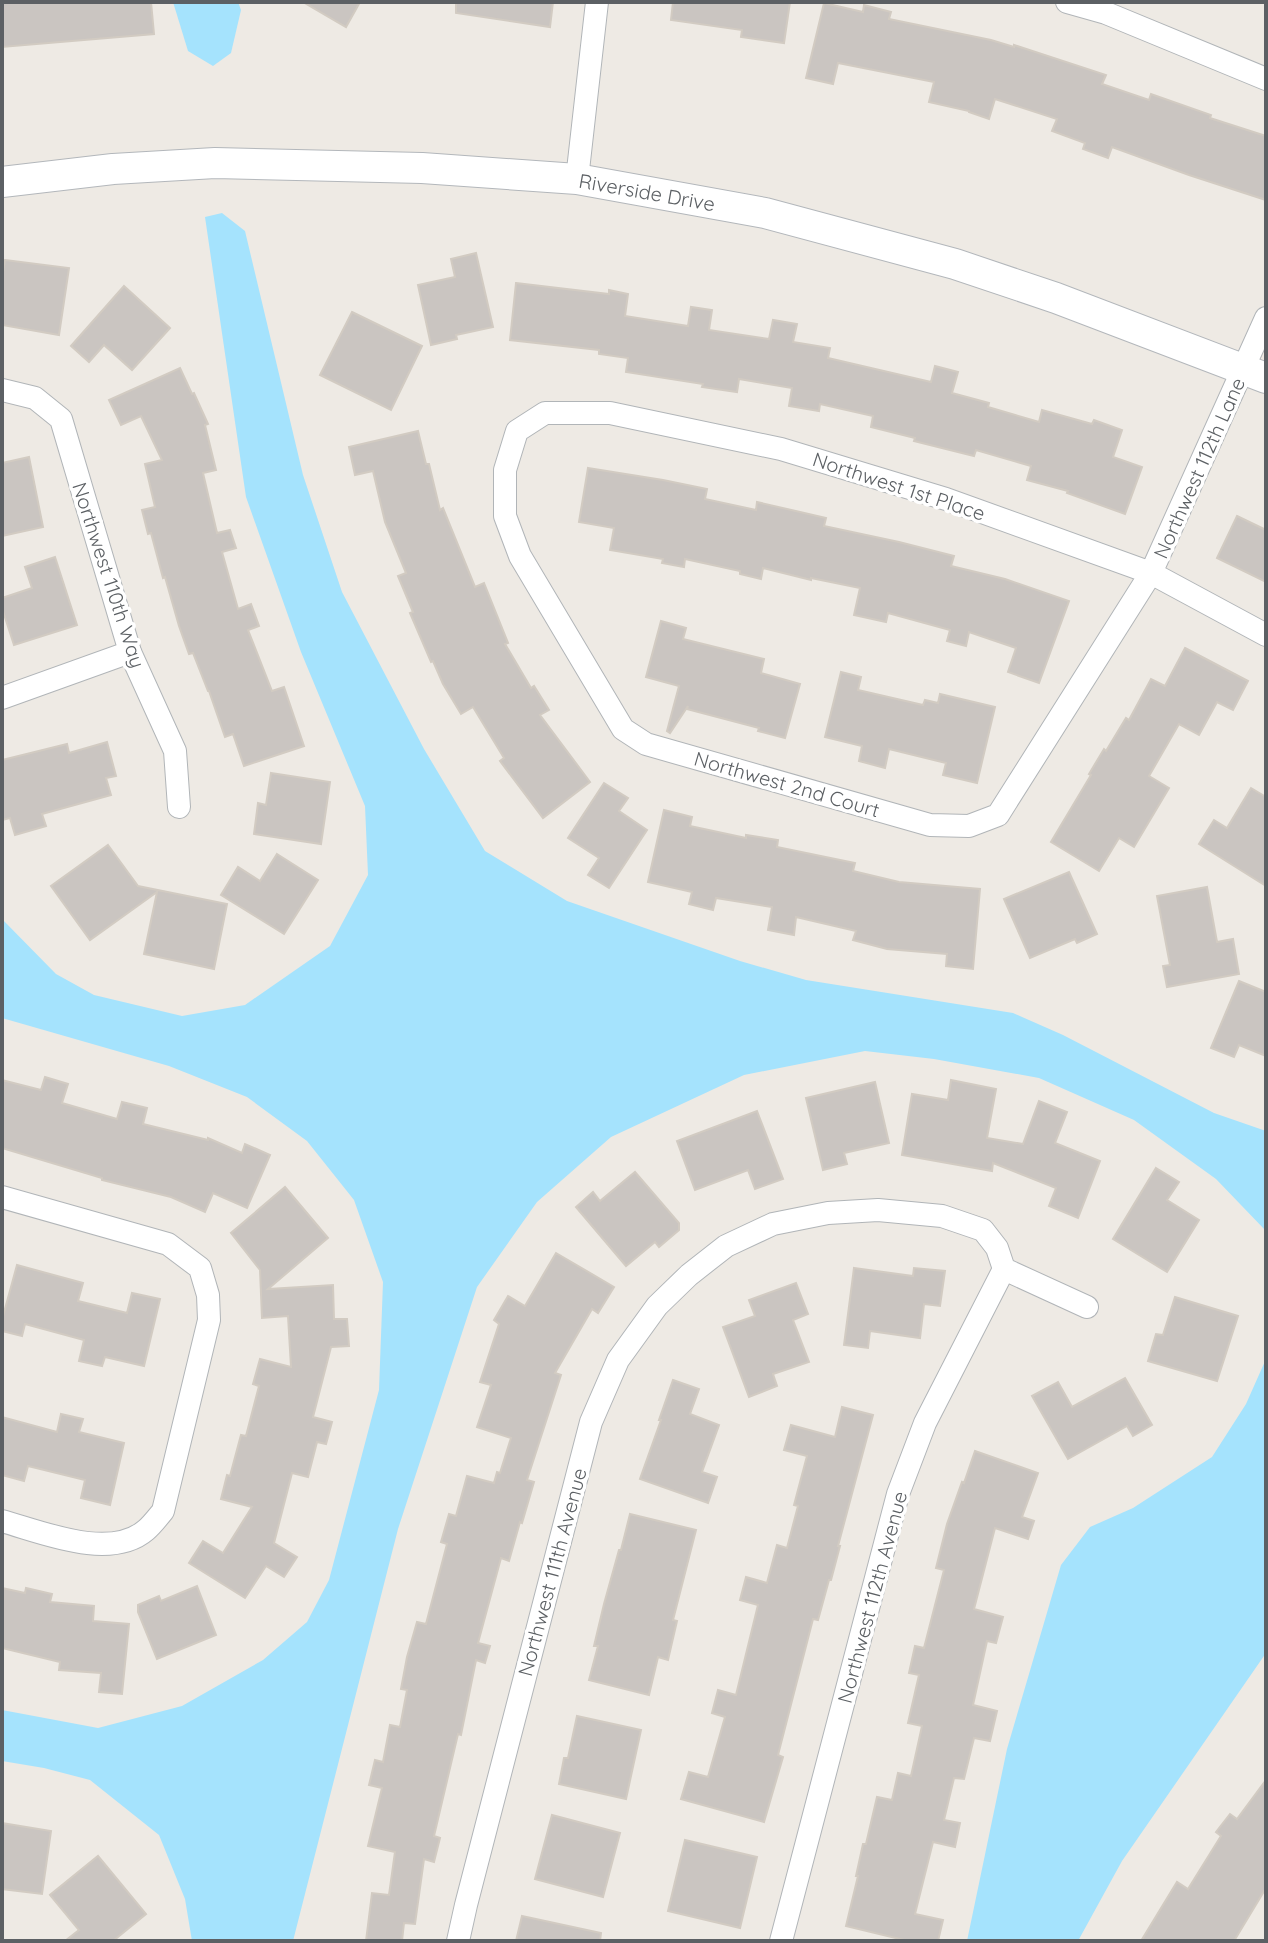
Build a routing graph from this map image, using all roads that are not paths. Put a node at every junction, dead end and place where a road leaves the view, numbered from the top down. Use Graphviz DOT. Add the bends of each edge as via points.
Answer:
graph roads {
  1 [pos="597,2"];
  2 [pos="1067,2"];
  3 [pos="1107,7"];
  4 [pos="1266,79"];
  5 [pos="577,179"];
  6 [pos="2,182"];
  7 [pos="1266,318"];
  8 [pos="1255,373"];
  9 [pos="2,390"];
  10 [pos="517,431"];
  11 [pos="1151,573"];
  12 [pos="1266,635"];
  13 [pos="130,652"];
  14 [pos="2,698"];
  15 [pos="179,807"];
  16 [pos="2,1197"];
  17 [pos="1004,1269"];
  18 [pos="1087,1307"];
  19 [pos="2,1521"];
  20 [pos="458,1941"];
  21 [pos="781,1941"];
  1 -- 5 [label="street"];
  2 -- 3 [label="street"];
  3 -- 4 [label="street"];
  5 -- 6 [label="street, Riverside Drive" via="422,168 215,163"];
  5 -- 8 [label="street, Riverside Drive" via="765,213 955,264"];
  7 -- 8 [label="street, Northwest 112th Lane"];
  8 -- 11 [label="street, Northwest 112th Lane"];
  9 -- 13 [label="street, Northwest 110th Way" via="35,398 61,419"];
  10 -- 11 [label="street, Northwest 1st Place" via="545,413 610,413 781,449 946,499"];
  10 -- 11 [label="street, Northwest 2nd Court" via="505,470 505,516 520,556 623,729 646,744 930,825 969,826 998,815"];
  11 -- 12 [label="street, Northwest 1st Place"];
  13 -- 14 [label="street"];
  13 -- 15 [label="street, Northwest 110th Way" via="175,751"];
  16 -- 19 [label="street" via="168,1244 200,1268 209,1320 163,1511 145,1531 124,1542 85,1544"];
  17 -- 18 [label="street"];
  17 -- 20 [label="street, Northwest 111th Avenue" via="983,1230 942,1216 878,1210 828,1213 773,1224 726,1246 657,1306 618,1360 591,1422"];
  17 -- 21 [label="street, Northwest 112th Avenue" via="925,1423 898,1494"];
}
